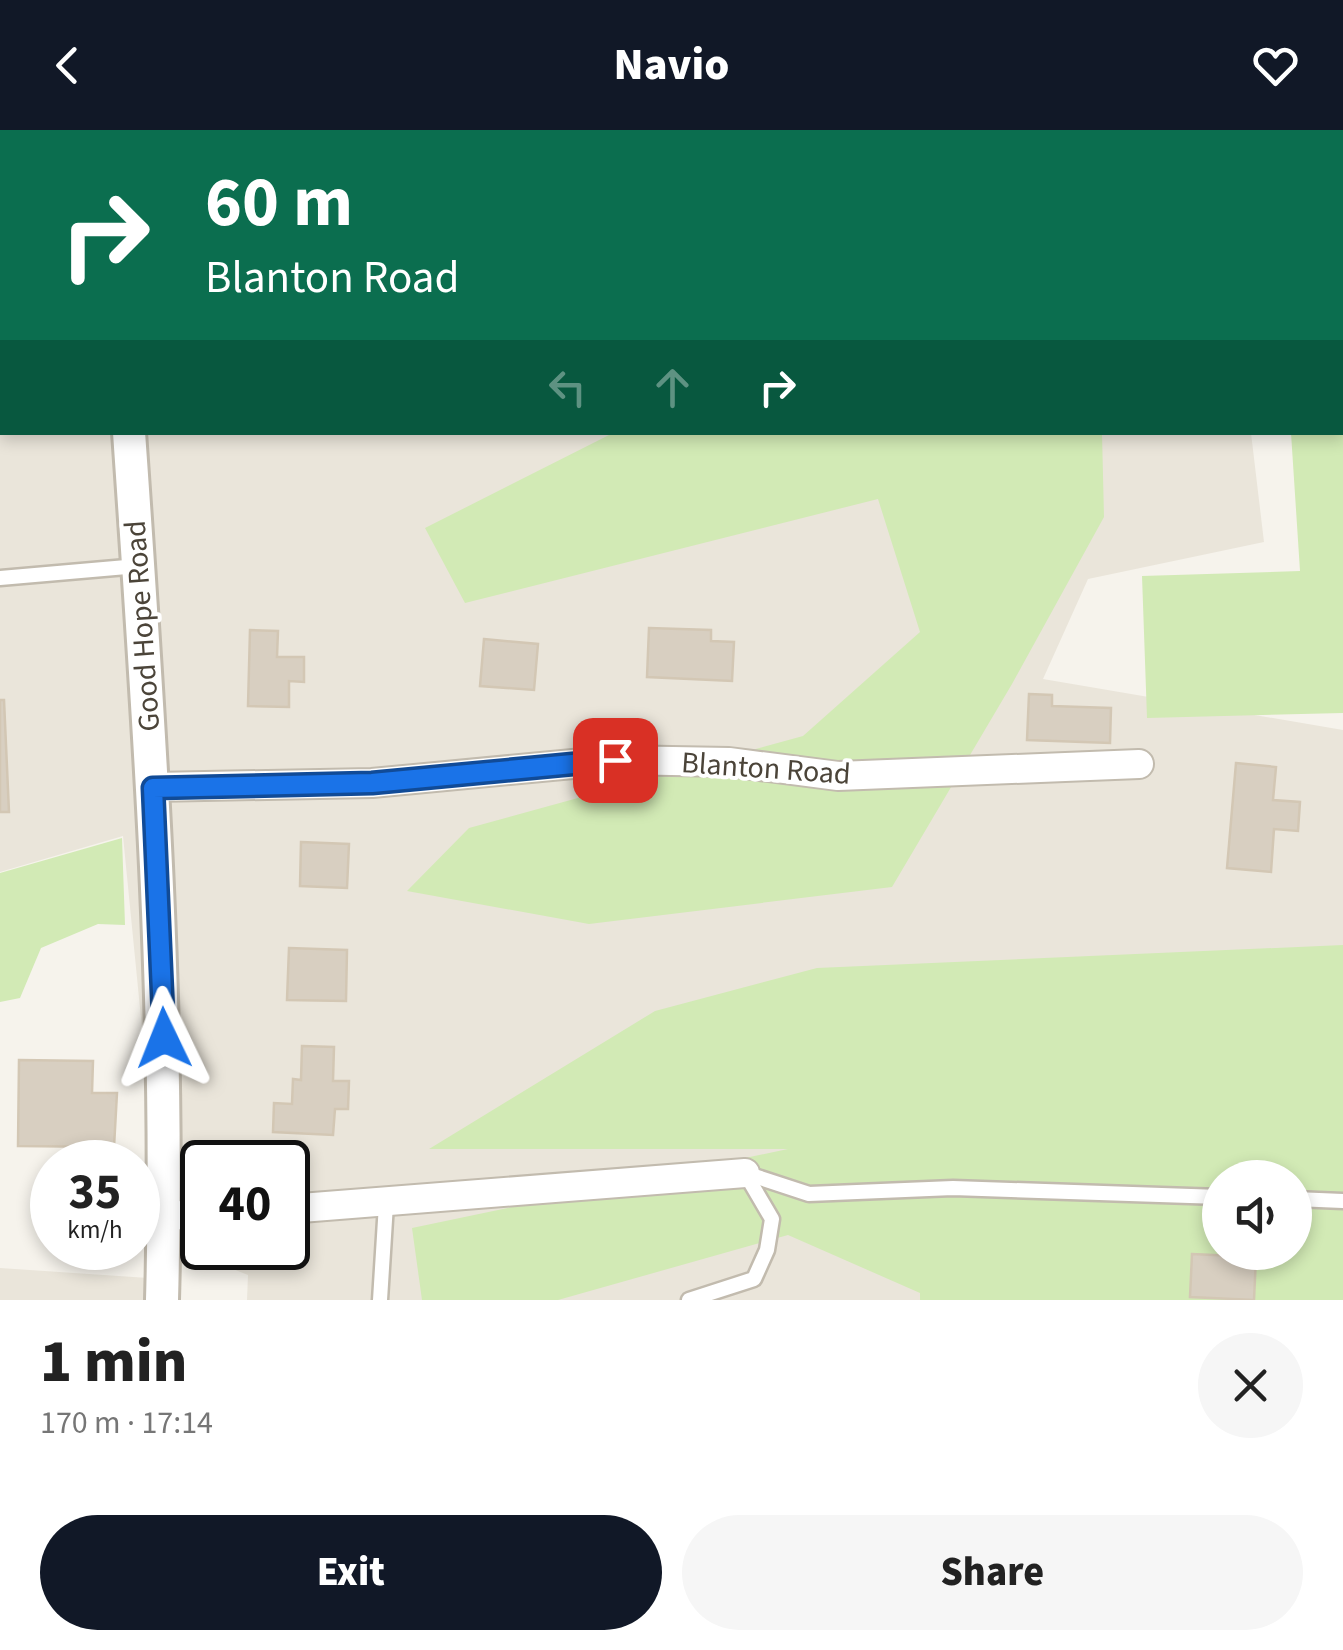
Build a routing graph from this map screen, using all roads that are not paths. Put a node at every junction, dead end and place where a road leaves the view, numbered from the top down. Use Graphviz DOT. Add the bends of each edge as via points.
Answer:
graph roads {
  1 [pos="129,435"];
  2 [pos="138,566"];
  3 [pos="0,578"];
  4 [pos="1139,764"];
  5 [pos="153,788"];
  6 [pos="745,1173"];
  7 [pos="1202,1195"];
  8 [pos="1312,1200"];
  9 [pos="1343,1201"];
  10 [pos="386,1204"];
  11 [pos="310,1208"];
  12 [pos="180,1215"];
  13 [pos="164,1216"];
  14 [pos="162,1300"];
  15 [pos="380,1300"];
  16 [pos="689,1300"];
  1 -- 2 [label="street, Good Hope Road"];
  2 -- 3 [label="lane"];
  2 -- 5 [label="street, Good Hope Road"];
  4 -- 5 [label="street, Blanton Road" via="838,776 729,762 615,760 372,783"];
  5 -- 13 [label="street, Good Hope Road"];
  6 -- 7 [label="lane" via="809,1194 953,1188"];
  6 -- 10 [label="street"];
  6 -- 16 [label="lane" via="772,1220 754,1279"];
  8 -- 9 [label="lane"];
  10 -- 11 [label="street"];
  10 -- 15 [label="lane"];
  12 -- 13 [label="street"];
  13 -- 14 [label="street, Good Hope Road"];
}
